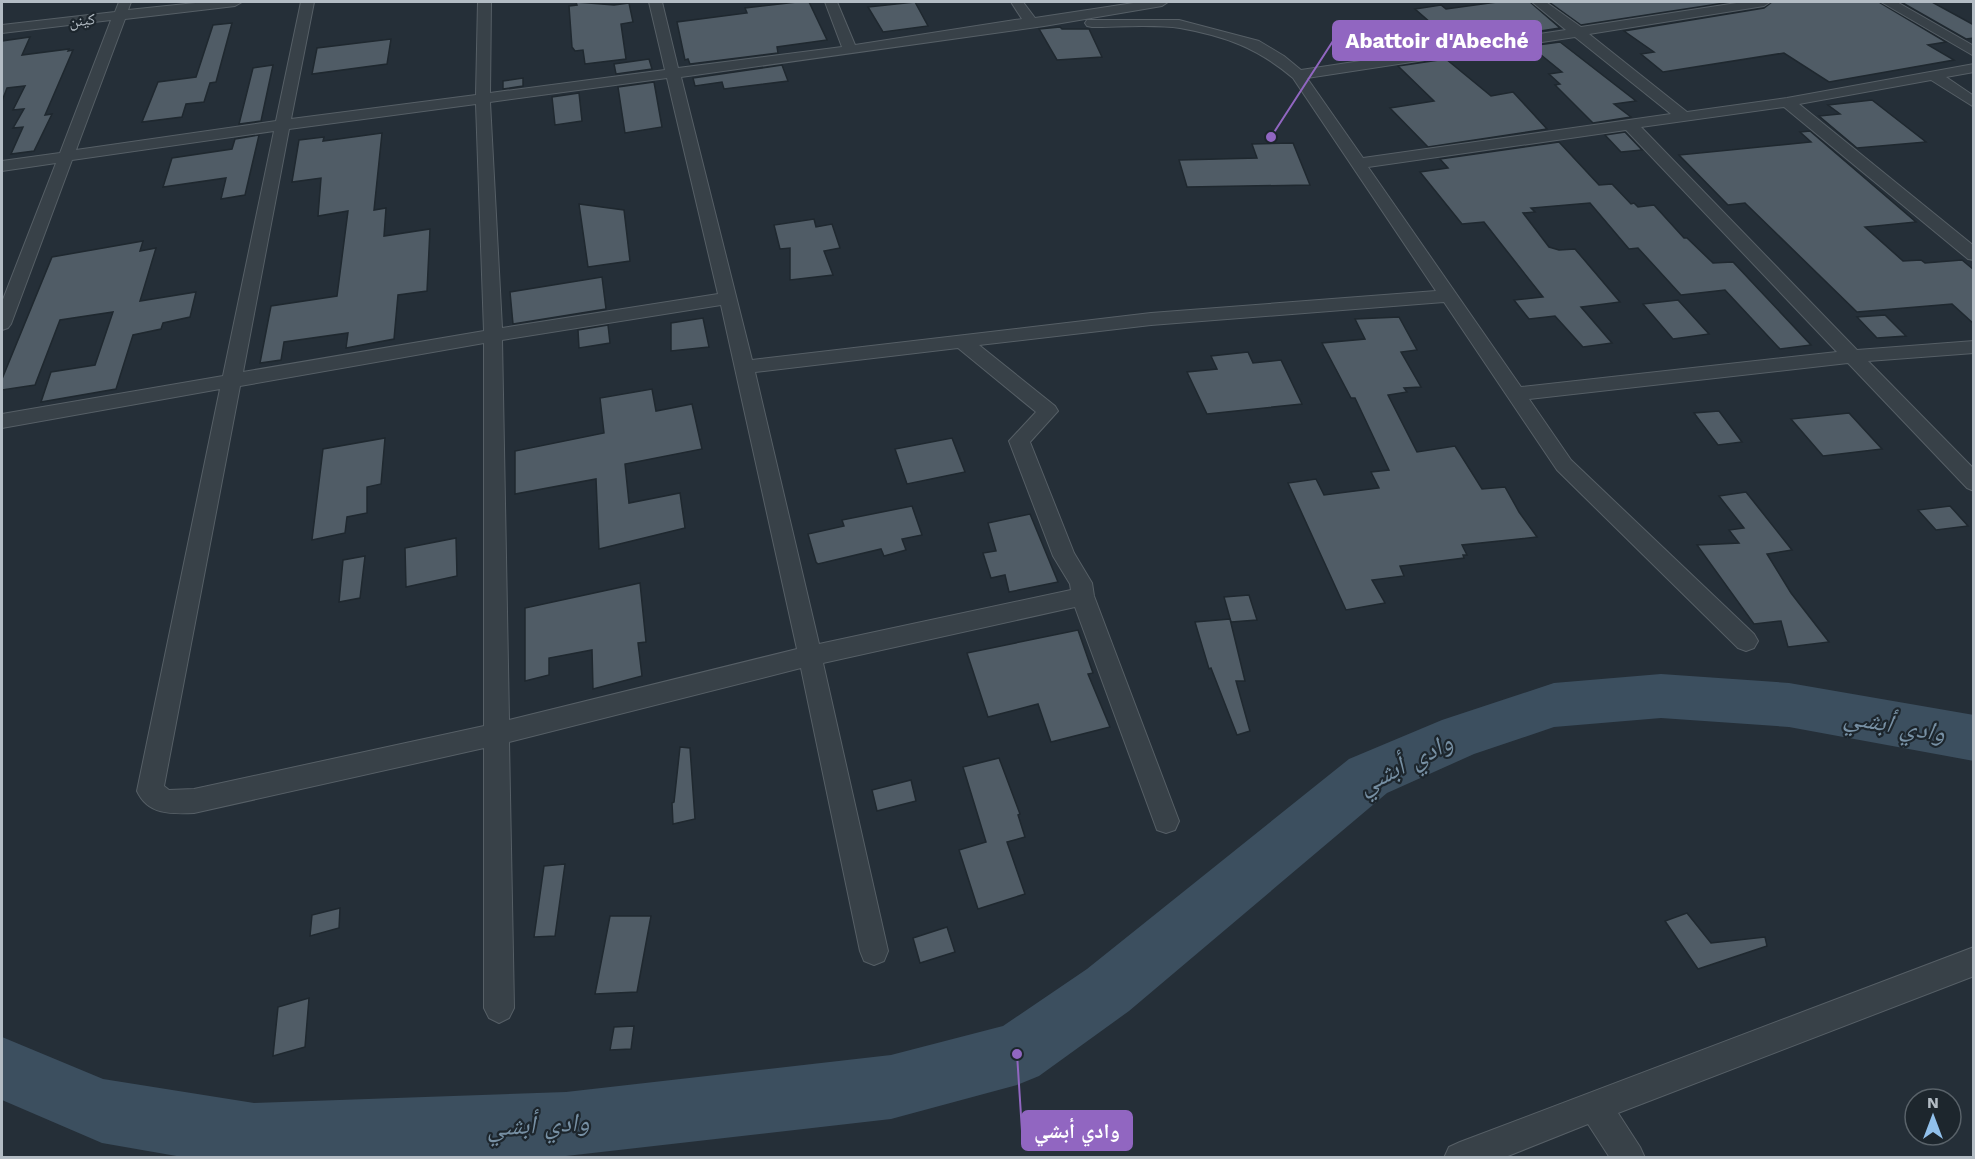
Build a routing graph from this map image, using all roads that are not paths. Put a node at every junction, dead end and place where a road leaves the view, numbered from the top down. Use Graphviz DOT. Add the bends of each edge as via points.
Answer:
graph roads {
  1 [pos="235,2"];
  2 [pos="307,2"];
  3 [pos="484,2"];
  4 [pos="655,2"];
  5 [pos="831,2"];
  6 [pos="1017,2"];
  7 [pos="1162,2"];
  8 [pos="1538,2"];
  9 [pos="1764,2"];
  10 [pos="1888,2"];
  11 [pos="121,8"];
  12 [pos="1031,22"];
  13 [pos="2,29"];
  14 [pos="1578,32"];
  15 [pos="850,50"];
  16 [pos="1974,51"];
  17 [pos="1974,68"];
  18 [pos="672,75"];
  19 [pos="1298,75"];
  20 [pos="1933,75"];
  21 [pos="483,99"];
  22 [pos="1787,102"];
  23 [pos="1974,104"];
  24 [pos="1685,118"];
  25 [pos="282,125"];
  26 [pos="1631,126"];
  27 [pos="65,156"];
  28 [pos="1360,163"];
  29 [pos="2,166"];
  30 [pos="1974,255"];
  31 [pos="1451,296"];
  32 [pos="728,298"];
  33 [pos="2,324"];
  34 [pos="494,335"];
  35 [pos="962,341"];
  36 [pos="1974,346"];
  37 [pos="1854,356"];
  38 [pos="743,366"];
  39 [pos="234,379"];
  40 [pos="1514,394"];
  41 [pos="2,421"];
  42 [pos="1974,483"];
  43 [pos="1083,596"];
  44 [pos="1746,641"];
  45 [pos="810,656"];
  46 [pos="498,734"];
  47 [pos="1166,821"];
  48 [pos="874,951"];
  49 [pos="1974,961"];
  50 [pos="499,1008"];
  51 [pos="1595,1107"];
  52 [pos="1460,1158"];
  53 [pos="1629,1158"];
  1 -- 11 [label="street, كينن"];
  2 -- 25 [label="street"];
  3 -- 21 [label="street"];
  4 -- 18 [label="street"];
  5 -- 15 [label="street"];
  6 -- 12 [label="street"];
  7 -- 12 [label="street"];
  8 -- 14 [label="street"];
  9 -- 14 [label="street"];
  10 -- 16 [label="street"];
  11 -- 13 [label="street, كينن"];
  11 -- 27 [label="street"];
  12 -- 15 [label="street"];
  12 -- 19 [label="street" via="1179,24 1254,44"];
  14 -- 19 [label="street"];
  14 -- 24 [label="street"];
  15 -- 18 [label="street"];
  17 -- 20 [label="street"];
  18 -- 21 [label="street"];
  18 -- 32 [label="street"];
  19 -- 28 [label="street"];
  20 -- 22 [label="street"];
  20 -- 23 [label="street"];
  21 -- 25 [label="street"];
  21 -- 34 [label="street"];
  22 -- 24 [label="street"];
  22 -- 30 [label="street"];
  24 -- 26 [label="street"];
  25 -- 27 [label="street"];
  25 -- 39 [label="street"];
  26 -- 28 [label="street"];
  26 -- 37 [label="street"];
  27 -- 29 [label="street"];
  27 -- 33 [label="street"];
  28 -- 31 [label="street"];
  31 -- 35 [label="street" via="1151,319"];
  31 -- 40 [label="street"];
  32 -- 34 [label="street"];
  32 -- 38 [label="street"];
  34 -- 39 [label="street"];
  34 -- 46 [label="street"];
  35 -- 38 [label="street"];
  35 -- 43 [label="street" via="1048,411 1019,441 1064,556 1081,583"];
  36 -- 37 [label="street"];
  37 -- 40 [label="street"];
  37 -- 42 [label="street"];
  38 -- 45 [label="street"];
  39 -- 41 [label="street"];
  39 -- 46 [label="street" via="150,790 165,802 195,801"];
  40 -- 44 [label="street" via="1564,465"];
  43 -- 45 [label="street"];
  43 -- 47 [label="street"];
  45 -- 46 [label="street"];
  45 -- 48 [label="street"];
  46 -- 50 [label="street"];
  49 -- 51 [label="street"];
  51 -- 52 [label="street"];
  51 -- 53 [label="street"];
}
